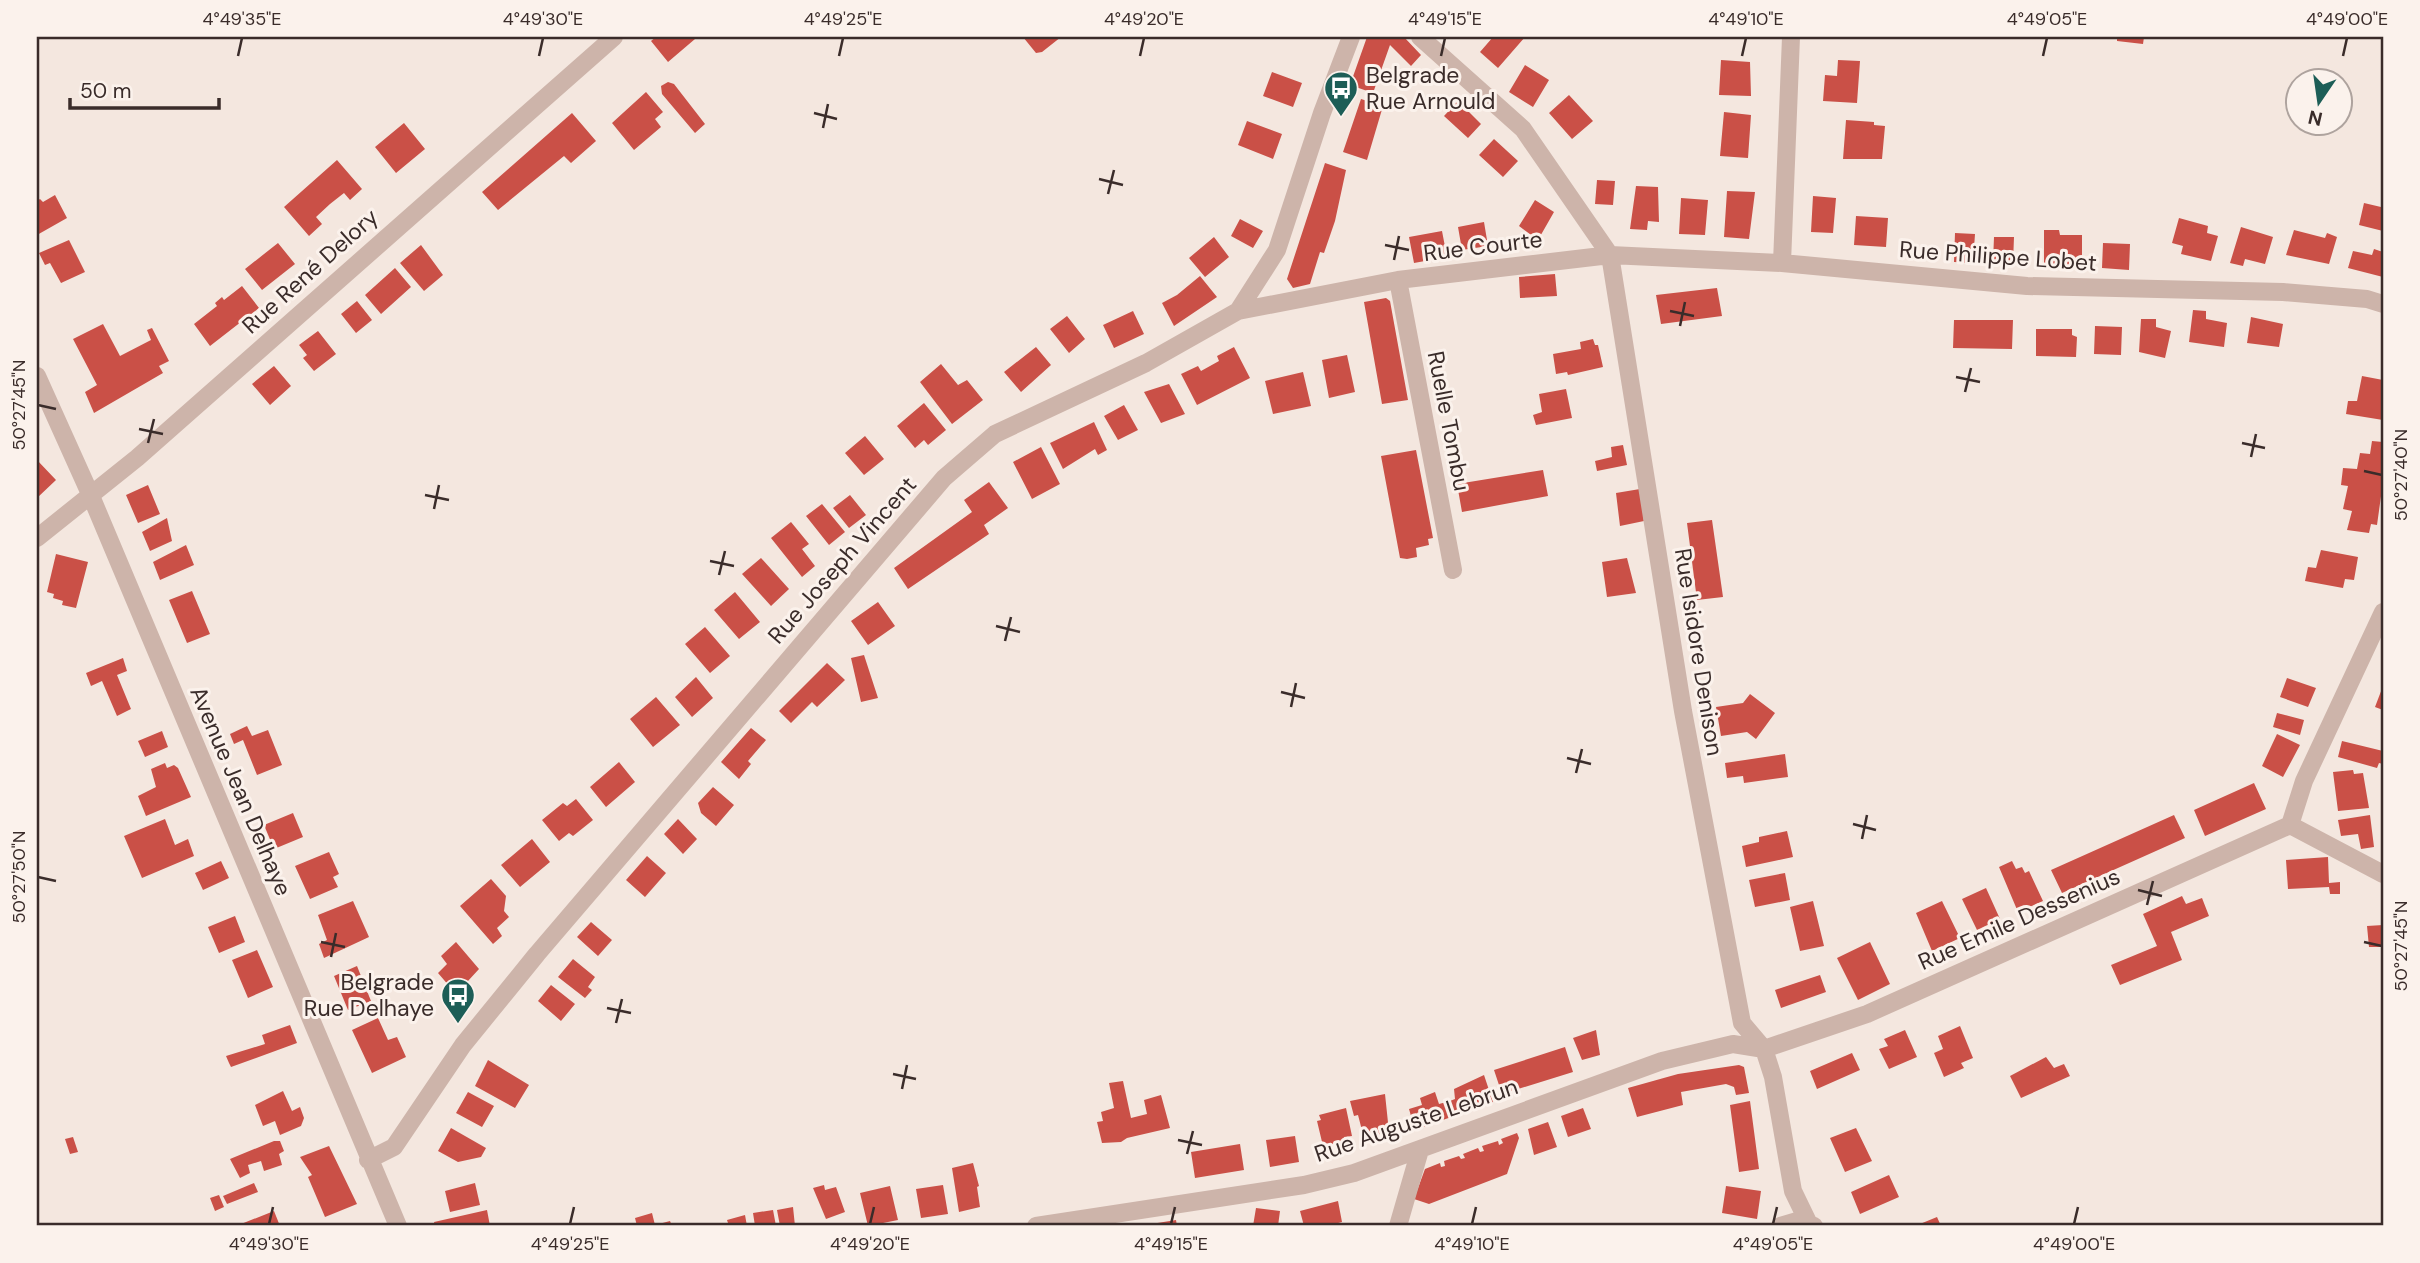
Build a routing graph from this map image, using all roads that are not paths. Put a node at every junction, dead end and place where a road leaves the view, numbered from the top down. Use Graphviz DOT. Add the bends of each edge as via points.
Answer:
graph roads {
  1 [pos="614,37"];
  2 [pos="1351,37"];
  3 [pos="1420,37"];
  4 [pos="1791,37"];
  5 [pos="1610,255"];
  6 [pos="1782,263"];
  7 [pos="1398,281"];
  8 [pos="2383,304"];
  9 [pos="1238,311"];
  10 [pos="38,380"];
  11 [pos="91,496"];
  12 [pos="37,538"];
  13 [pos="1453,570"];
  14 [pos="2383,612"];
  15 [pos="2290,825"];
  16 [pos="2383,874"];
  17 [pos="1764,1049"];
  18 [pos="1420,1150"];
  19 [pos="368,1160"];
  20 [pos="1793,1191"];
  21 [pos="1811,1224"];
  22 [pos="1783,1225"];
  23 [pos="398,1226"];
  24 [pos="1037,1226"];
  25 [pos="1398,1226"];
  1 -- 11 [label="street, Rue René Delory"];
  2 -- 9 [label="street, Rue Joseph Vincent" via="1276,250"];
  3 -- 5 [label="street" via="1523,129"];
  4 -- 6 [label="street"];
  5 -- 6 [label="street, Rue Philippe Lobet"];
  5 -- 7 [label="street, Rue Courte"];
  5 -- 17 [label="street, Rue Isidore Denison" via="1683,711 1742,1023"];
  6 -- 8 [label="street, Rue Philippe Lobet" via="2027,286 2283,292"];
  7 -- 9 [label="street, Rue Courte"];
  7 -- 13 [label="street, Ruelle Tombu"];
  9 -- 19 [label="street, Rue Joseph Vincent" via="1146,363 995,435 944,478 537,954 463,1045 394,1147"];
  10 -- 11 [label="street, Avenue Jean Delhaye"];
  11 -- 12 [label="street, Rue René Delory"];
  11 -- 19 [label="street, Avenue Jean Delhaye"];
  14 -- 15 [label="street" via="2304,780"];
  15 -- 16 [label="street"];
  15 -- 17 [label="street, Rue Emile Dessenius" via="1867,1014"];
  17 -- 18 [label="street, Rue Auguste Lebrun" via="1733,1044 1662,1061"];
  17 -- 20 [label="street"];
  18 -- 24 [label="street, Rue Auguste Lebrun" via="1304,1185"];
  18 -- 25 [label="street"];
  19 -- 23 [label="street, Avenue Jean Delhaye"];
  20 -- 21 [label="street"];
  20 -- 22 [label="street"];
  21 -- 22 [label="street"];
}
